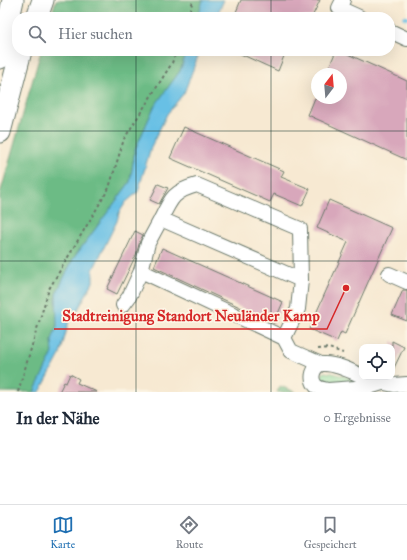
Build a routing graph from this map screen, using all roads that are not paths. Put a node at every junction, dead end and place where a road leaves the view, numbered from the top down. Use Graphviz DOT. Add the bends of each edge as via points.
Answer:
graph roads {
  1 [pos="13,0"];
  2 [pos="33,0"];
  3 [pos="43,0"];
  4 [pos="343,0"];
  5 [pos="30,12"];
  6 [pos="39,12"];
  7 [pos="348,12"];
  8 [pos="395,33"];
  9 [pos="407,39"];
  10 [pos="20,56"];
  11 [pos="22,56"];
  12 [pos="0,58"];
  13 [pos="15,75"];
  14 [pos="0,132"];
  15 [pos="160,219"];
  16 [pos="141,271"];
  17 [pos="389,274"];
  18 [pos="301,280"];
  19 [pos="407,282"];
  20 [pos="123,305"];
  21 [pos="284,338"];
  22 [pos="321,364"];
  23 [pos="370,383"];
  24 [pos="407,384"];
  1 -- 12 [label="highway"];
  2 -- 5 [label="highway"];
  3 -- 6 [label="highway"];
  4 -- 7 [label="street" via="339,8"];
  8 -- 9 [label="street"];
  10 -- 13 [label="highway"];
  11 -- 13 [label="highway"];
  13 -- 14 [label="highway"];
  15 -- 16 [label="street" via="148,243"];
  15 -- 18 [label="street"];
  15 -- 18 [label="street" via="182,189 197,185 300,229"];
  16 -- 20 [label="street"];
  16 -- 21 [label="street"];
  17 -- 19 [label="street"];
  18 -- 21 [label="street" via="298,309"];
  21 -- 22 [label="street" via="292,351"];
  22 -- 23 [label="street" via="335,366"];
  22 -- 23 [label="street" via="312,376 313,382 322,389"];
  23 -- 24 [label="street"];
}
